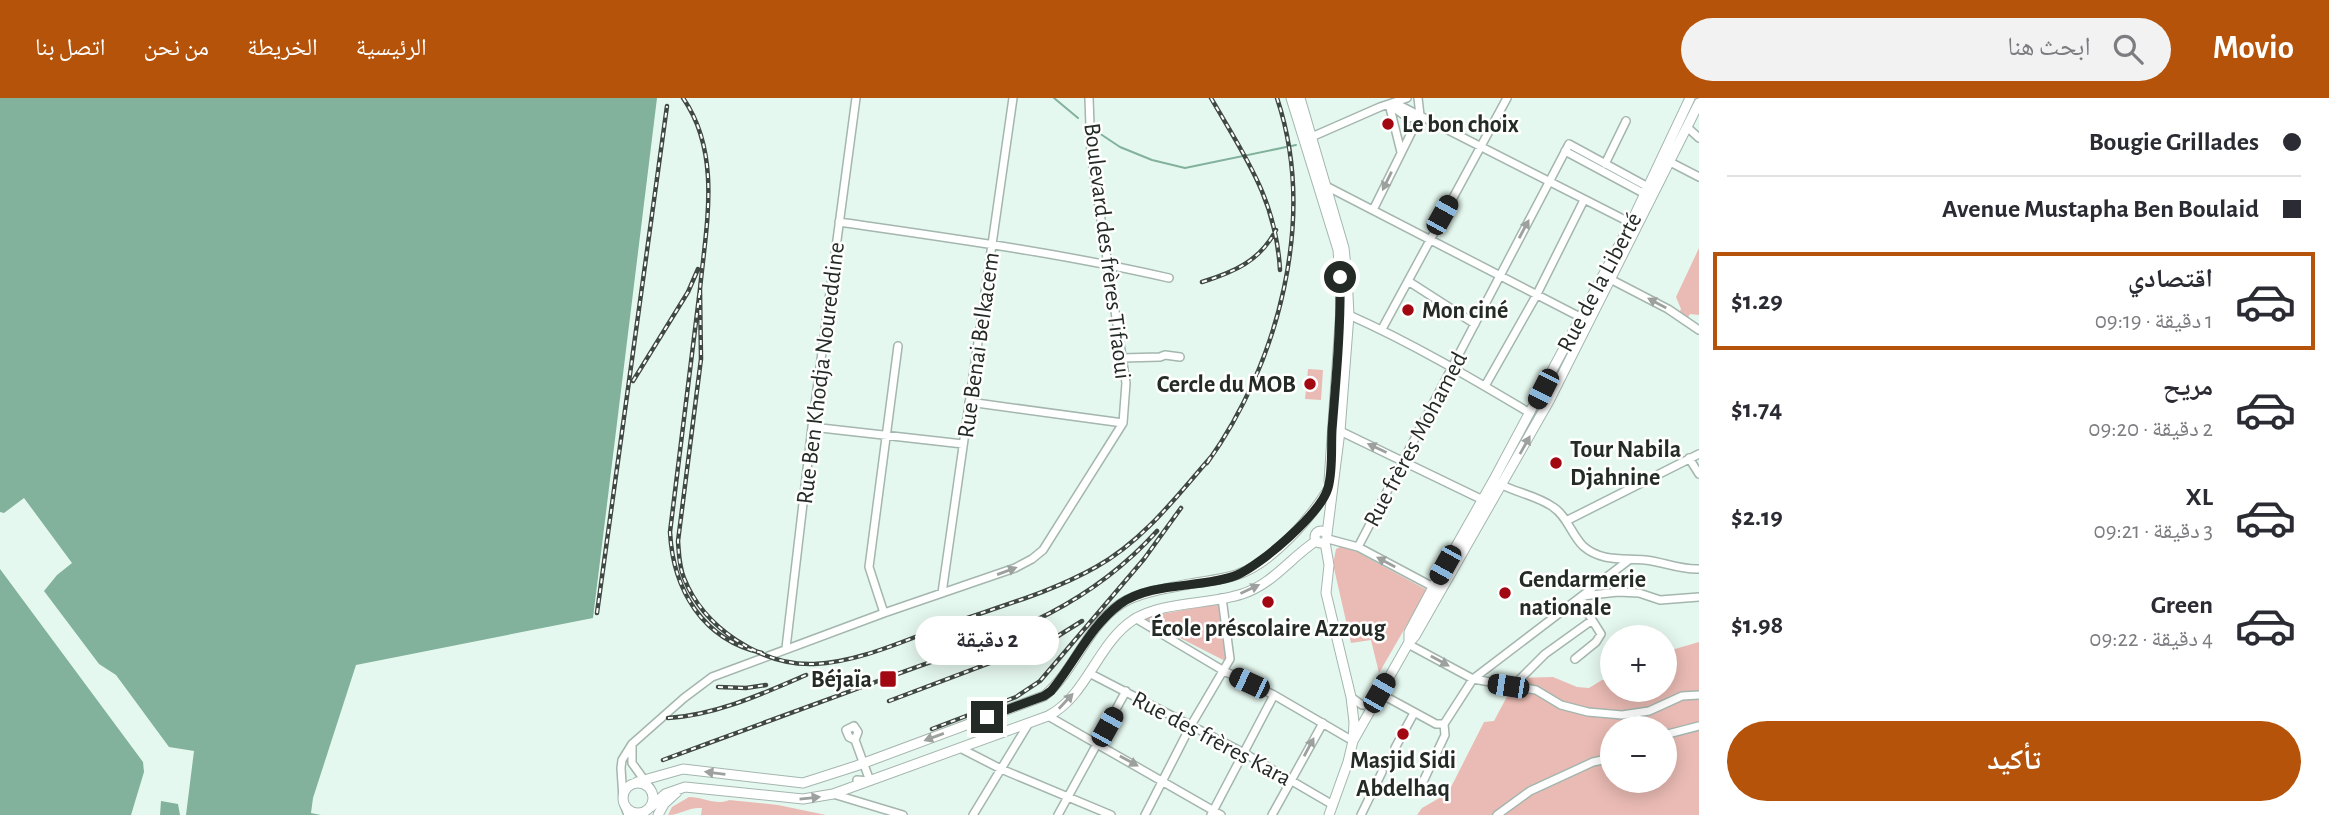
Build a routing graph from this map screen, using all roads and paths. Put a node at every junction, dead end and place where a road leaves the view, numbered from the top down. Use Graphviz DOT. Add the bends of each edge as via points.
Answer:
graph roads {
  1 [pos="856,98"];
  2 [pos="1013,98"];
  3 [pos="1089,98"];
  4 [pos="1291,98"];
  5 [pos="1300,98"];
  6 [pos="1380,98"];
  7 [pos="1407,98"];
  8 [pos="1418,98"];
  9 [pos="1507,98"];
  10 [pos="1690,98"];
  11 [pos="1699,103"];
  12 [pos="1392,104"];
  13 [pos="1380,107"];
  14 [pos="1420,116"];
  15 [pos="1626,121"];
  16 [pos="1687,127"];
  17 [pos="1699,138"];
  18 [pos="1308,139"];
  19 [pos="1481,145"];
  20 [pos="1567,148"];
  21 [pos="1401,152"];
  22 [pos="1670,162"];
  23 [pos="1605,164"];
  24 [pos="1699,177"];
  25 [pos="1549,181"];
  26 [pos="1326,186"];
  27 [pos="1647,191"];
  28 [pos="1584,200"];
  29 [pos="1373,210"];
  30 [pos="839,222"];
  31 [pos="1631,223"];
  32 [pos="1429,239"];
  33 [pos="992,244"];
  34 [pos="1108,264"];
  35 [pos="1499,276"];
  36 [pos="1169,278"];
  37 [pos="1612,280"];
  38 [pos="1408,281"];
  39 [pos="1536,296"];
  40 [pos="1349,315"];
  41 [pos="1580,317"];
  42 [pos="1475,324"];
  43 [pos="1382,329"];
  44 [pos="1699,330"];
  45 [pos="898,346"];
  46 [pos="1180,357"];
  47 [pos="1122,358"];
  48 [pos="1453,367"];
  49 [pos="1485,386"];
  50 [pos="970,402"];
  51 [pos="1530,413"];
  52 [pos="1123,423"];
  53 [pos="812,427"];
  54 [pos="1340,431"];
  55 [pos="887,436"];
  56 [pos="964,444"];
  57 [pos="1699,454"];
  58 [pos="1689,458"];
  59 [pos="1403,461"];
  60 [pos="1699,474"];
  61 [pos="1498,484"];
  62 [pos="1328,490"];
  63 [pos="1482,500"];
  64 [pos="1492,505"];
  65 [pos="1566,521"];
  66 [pos="1299,526"];
  67 [pos="1322,537"];
  68 [pos="1358,547"];
  69 [pos="1629,560"];
  70 [pos="1699,569"];
  71 [pos="1437,589"];
  72 [pos="942,593"];
  73 [pos="1582,596"];
  74 [pos="1699,597"];
  75 [pos="1222,598"];
  76 [pos="884,613"];
  77 [pos="1135,618"];
  78 [pos="1591,621"];
  79 [pos="1409,643"];
  80 [pos="786,649"];
  81 [pos="1575,659"];
  82 [pos="1224,671"];
  83 [pos="1089,673"];
  84 [pos="1473,679"];
  85 [pos="1512,687"];
  86 [pos="1126,691"];
  87 [pos="1379,693"];
  88 [pos="1274,695"];
  89 [pos="1699,695"];
  90 [pos="1351,697"];
  91 [pos="1372,705"];
  92 [pos="1413,713"];
  93 [pos="1048,716"];
  94 [pos="1030,723"];
  95 [pos="1323,723"];
  96 [pos="1443,725"];
  97 [pos="1699,726"];
  98 [pos="1190,727"];
  99 [pos="1677,732"];
  100 [pos="856,740"];
  101 [pos="1353,741"];
  102 [pos="632,744"];
  103 [pos="1098,744"];
  104 [pos="960,748"];
  105 [pos="1395,748"];
  106 [pos="1244,753"];
  107 [pos="1600,761"];
  108 [pos="864,763"];
  109 [pos="1001,769"];
  110 [pos="1382,772"];
  111 [pos="1162,780"];
  112 [pos="1291,780"];
  113 [pos="870,781"];
  114 [pos="1421,786"];
  115 [pos="834,794"];
  116 [pos="1067,798"];
  117 [pos="623,802"];
  118 [pos="645,804"];
  119 [pos="1333,805"];
  120 [pos="1215,814"];
  121 [pos="903,815"];
  122 [pos="973,815"];
  123 [pos="1058,815"];
  124 [pos="1111,815"];
  125 [pos="1144,815"];
  126 [pos="1272,815"];
  127 [pos="1329,815"];
  128 [pos="1337,815"];
  129 [pos="1362,815"];
  130 [pos="1497,815"];
  1 -- 30 [label="street, Rue Ben Khodja Noureddine"];
  2 -- 33 [label="street, Rue Benai Belkacem"];
  3 -- 34 [label="street, Boulevard des frères Tifaoui" via="1091,154"];
  4 -- 18 [label="main road"];
  5 -- 18 [label="main road"];
  6 -- 13 [label="street"];
  7 -- 12 [label="street"];
  8 -- 14 [label="street"];
  9 -- 19 [label="street"];
  10 -- 27 [label="main road, Rue de la Liberté"];
  11 -- 16 [label="main road, Rue de la Liberté"];
  12 -- 13 [label="street"];
  12 -- 14 [label="street"];
  12 -- 21 [label="street"];
  13 -- 18 [label="street"];
  14 -- 19 [label="street"];
  14 -- 21 [label="street"];
  15 -- 23 [label="street"];
  16 -- 17 [label="street"];
  16 -- 22 [label="main road, Rue de la Liberté"];
  18 -- 26 [label="main road"];
  18 -- 62 [label="main road" via="1338,250 1340,277"];
  19 -- 25 [label="street"];
  19 -- 32 [label="street"];
  20 -- 23 [label="street"];
  20 -- 25 [label="street, Rue frères Mohamed"];
  20 -- 27 [label="street"];
  21 -- 29 [label="street, one-way"];
  22 -- 24 [label="street"];
  22 -- 37 [label="main road, Rue de la Liberté"];
  23 -- 27 [label="street"];
  25 -- 28 [label="street"];
  35 -- 25 [label="street, Rue frères Mohamed, one-way"];
  26 -- 29 [label="street"];
  26 -- 40 [label="main road" via="1344,248"];
  27 -- 31 [label="main road, Rue de la Liberté"];
  28 -- 31 [label="street"];
  28 -- 39 [label="street"];
  29 -- 32 [label="street"];
  30 -- 33 [label="street"];
  30 -- 53 [label="street, Rue Ben Khodja Noureddine"];
  31 -- 41 [label="main road, Rue de la Liberté"];
  32 -- 35 [label="street"];
  32 -- 38 [label="street"];
  33 -- 34 [label="street"];
  33 -- 50 [label="street, Rue Benai Belkacem"];
  34 -- 36 [label="street"];
  34 -- 47 [label="street, Boulevard des frères Tifaoui"];
  35 -- 39 [label="street"];
  35 -- 42 [label="street, Rue frères Mohamed"];
  44 -- 37 [label="street, one-way"];
  61 -- 37 [label="main road, Rue de la Liberté, one-way"];
  38 -- 42 [label="street"];
  38 -- 43 [label="street"];
  39 -- 41 [label="street"];
  39 -- 49 [label="street"];
  40 -- 43 [label="street"];
  40 -- 54 [label="main road"];
  41 -- 51 [label="main road, Rue de la Liberté"];
  42 -- 48 [label="street, Rue frères Mohamed"];
  43 -- 48 [label="street"];
  45 -- 55 [label="street"];
  46 -- 47 [label="street"];
  47 -- 52 [label="street, Boulevard des frères Tifaoui" via="1126,383"];
  48 -- 49 [label="street"];
  48 -- 59 [label="street, Rue frères Mohamed"];
  49 -- 51 [label="street"];
  50 -- 52 [label="street"];
  50 -- 56 [label="street, Rue Benai Belkacem"];
  51 -- 61 [label="main road, Rue de la Liberté"];
  72 -- 52 [label="street, Boulevard des frères Tifaoui, one-way" via="1015,568 1043,550"];
  53 -- 55 [label="street"];
  53 -- 80 [label="street, Rue Ben Khodja Noureddine"];
  59 -- 54 [label="street, one-way"];
  54 -- 67 [label="main road"];
  55 -- 56 [label="street"];
  55 -- 76 [label="street" via="869,567"];
  56 -- 72 [label="street, Rue Benai Belkacem"];
  57 -- 58 [label="street"];
  58 -- 60 [label="street"];
  58 -- 65 [label="street"];
  59 -- 63 [label="street"];
  59 -- 68 [label="street, Rue frères Mohamed"];
  61 -- 63 [label="main road, Rue de la Liberté"];
  61 -- 64 [label="main road, Rue de la Liberté"];
  61 -- 65 [label="street" via="1551,505"];
  62 -- 66 [label="main road"];
  62 -- 67 [label="main road"];
  63 -- 64 [label="street"];
  63 -- 71 [label="main road, Rue de la Liberté"];
  64 -- 71 [label="main road, Rue de la Liberté"];
  65 -- 69 [label="street" via="1593,554"];
  66 -- 67 [label="main road"];
  66 -- 108 [label="main road, one-way" via="1263,561 1236,575 1153,591 1120,604 1044,696"];
  67 -- 68 [label="street"];
  75 -- 67 [label="main road, one-way" via="1243,594 1274,577"];
  67 -- 90 [label="main road" via="1329,565 1326,593"];
  71 -- 68 [label="street, one-way"];
  69 -- 70 [label="street"];
  69 -- 73 [label="street"];
  71 -- 79 [label="main road"];
  72 -- 76 [label="street, Boulevard des frères Tifaoui"];
  73 -- 74 [label="street" via="1618,592 1660,600"];
  73 -- 78 [label="street"];
  73 -- 84 [label="street"];
  75 -- 77 [label="main road"];
  75 -- 82 [label="street" via="1230,659"];
  76 -- 80 [label="street, Boulevard des frères Tifaoui"];
  77 -- 82 [label="street"];
  77 -- 83 [label="main road"];
  78 -- 81 [label="street" via="1600,637"];
  78 -- 85 [label="street" via="1545,654"];
  79 -- 84 [label="street, one-way"];
  79 -- 87 [label="main road"];
  80 -- 102 [label="street, Boulevard des frères Tifaoui" via="706,681"];
  82 -- 88 [label="street"];
  82 -- 98 [label="street"];
  83 -- 86 [label="street, Rue des frères Kara"];
  93 -- 83 [label="main road, one-way" via="1064,705"];
  84 -- 85 [label="street"];
  84 -- 96 [label="street"];
  85 -- 89 [label="street" via="1536,690 1561,705 1588,712 1622,715"];
  86 -- 98 [label="street, Rue des frères Kara"];
  86 -- 103 [label="street"];
  87 -- 91 [label="main road"];
  87 -- 92 [label="street"];
  88 -- 95 [label="street"];
  88 -- 106 [label="street"];
  90 -- 91 [label="street" via="1362,705"];
  90 -- 101 [label="main road"];
  91 -- 101 [label="main road"];
  92 -- 96 [label="street"];
  92 -- 105 [label="street"];
  93 -- 94 [label="main road"];
  93 -- 103 [label="street"];
  94 -- 104 [label="main road"];
  94 -- 109 [label="street"];
  95 -- 101 [label="street"];
  112 -- 95 [label="street, one-way"];
  96 -- 114 [label="street" via="1445,735"];
  97 -- 99 [label="street"];
  98 -- 106 [label="street, Rue des frères Kara"];
  98 -- 111 [label="street"];
  100 -- 108 [label="street"];
  101 -- 119 [label="main road"];
  102 -- 117 [label="street" via="621,768"];
  102 -- 118 [label="street" via="632,763"];
  103 -- 111 [label="street, one-way"];
  103 -- 116 [label="street"];
  104 -- 109 [label="street"];
  104 -- 113 [label="main road"];
  106 -- 112 [label="street, Rue des frères Kara"];
  106 -- 120 [label="street"];
  107 -- 130 [label="street" via="1530,791"];
  108 -- 113 [label="street"];
  108 -- 113 [label="street" via="855,775"];
  108 -- 118 [label="main road, one-way" via="803,783 683,769"];
  109 -- 116 [label="street"];
  109 -- 122 [label="street"];
  110 -- 129 [label="street"];
  111 -- 120 [label="street"];
  111 -- 125 [label="street"];
  112 -- 119 [label="street, Rue des frères Kara"];
  112 -- 126 [label="street"];
  113 -- 115 [label="main road"];
  118 -- 115 [label="main road, one-way" via="685,788 803,799"];
  115 -- 121 [label="street"];
  116 -- 123 [label="street"];
  116 -- 124 [label="street"];
  117 -- 118 [label="main road" via="631,811"];
  117 -- 118 [label="main road" via="625,790"];
  119 -- 127 [label="main road"];
  119 -- 128 [label="main road"];
}
